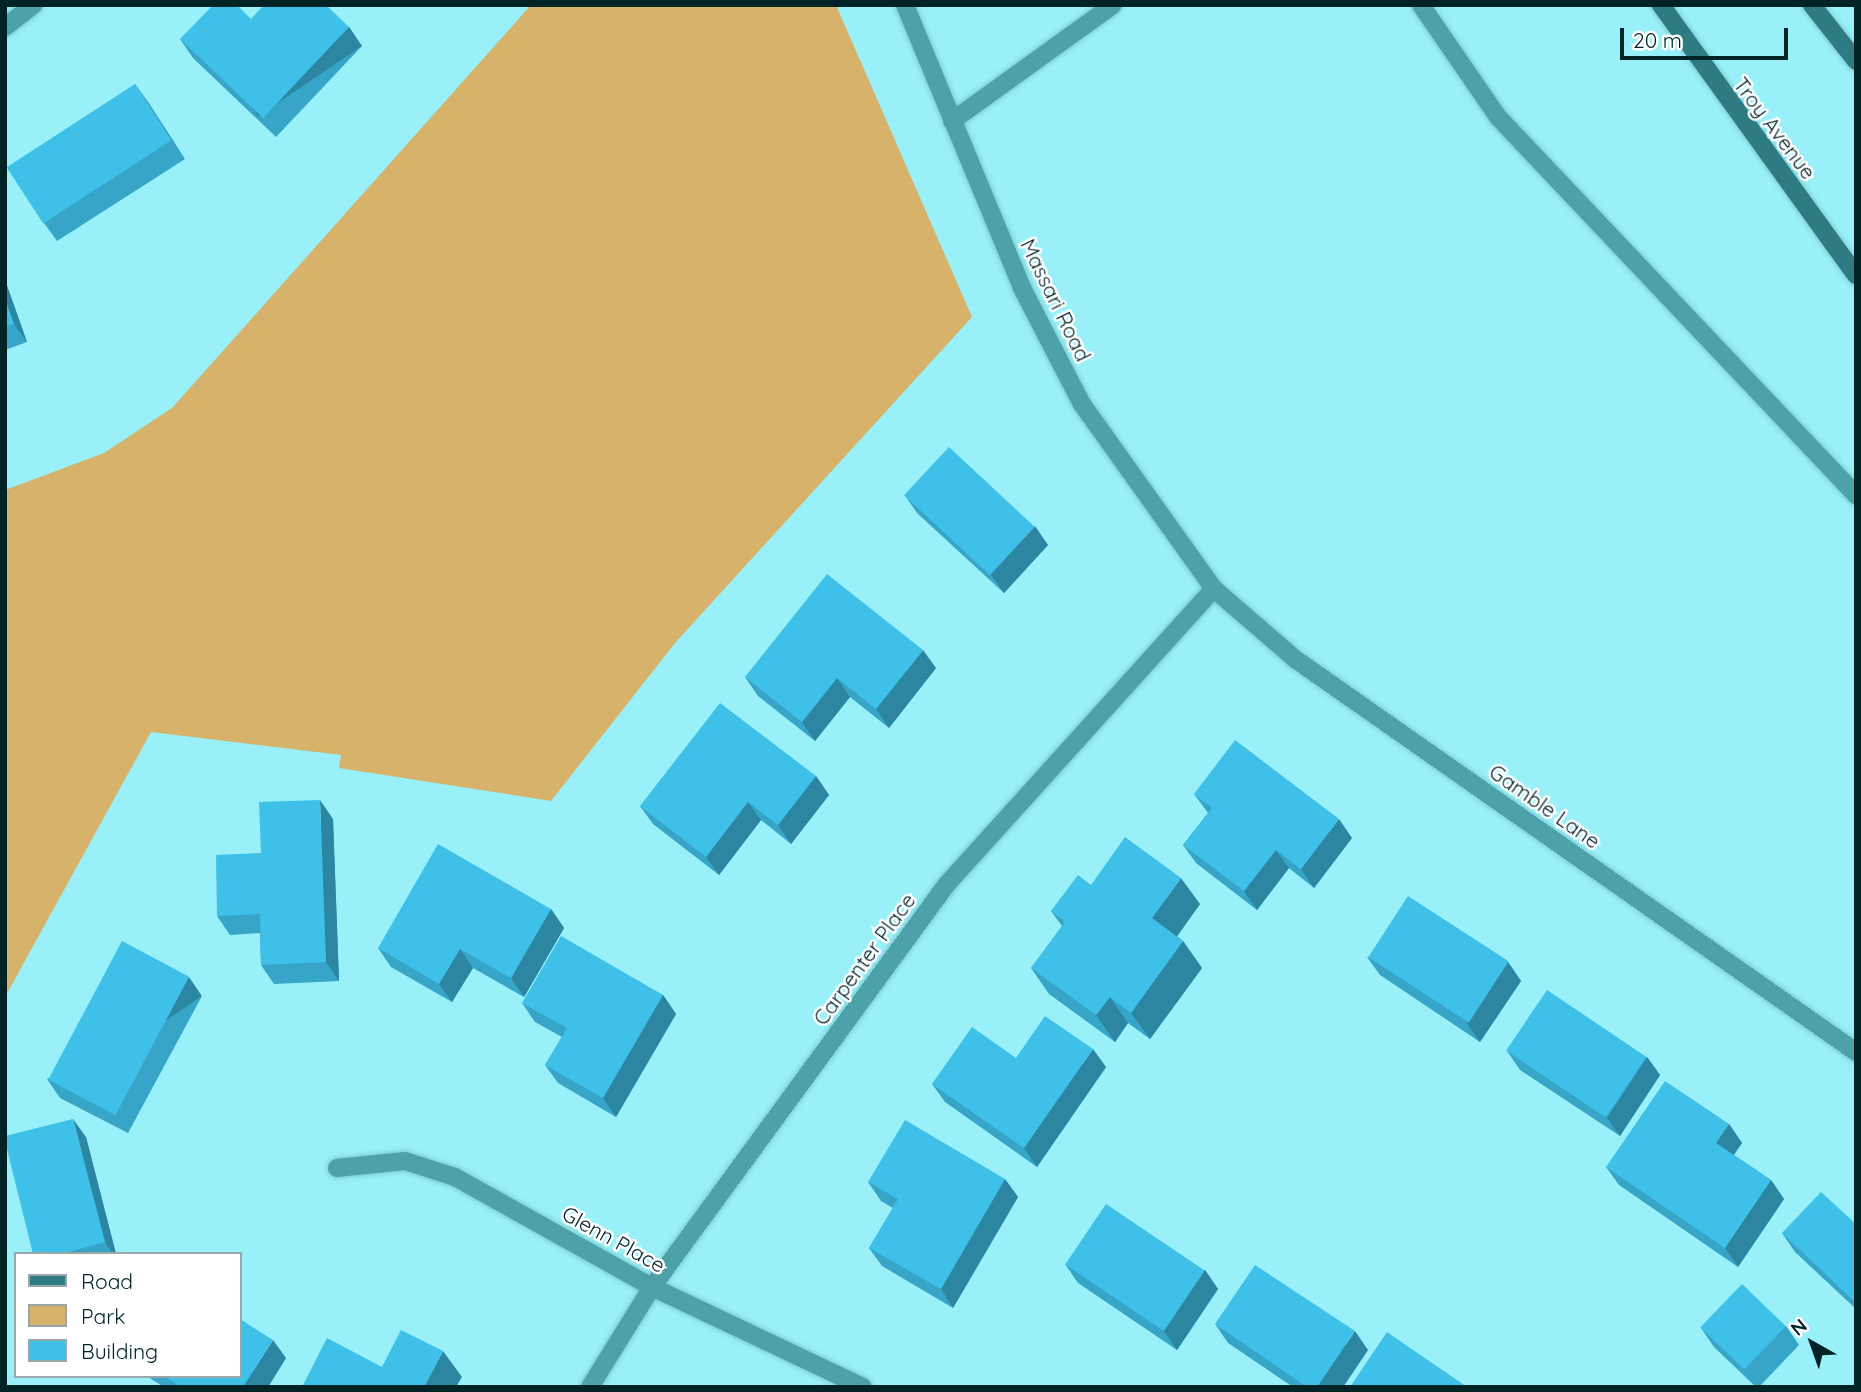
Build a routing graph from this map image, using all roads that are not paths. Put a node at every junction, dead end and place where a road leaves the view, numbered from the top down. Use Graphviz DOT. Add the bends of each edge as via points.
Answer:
graph roads {
  1 [pos="33,5"];
  2 [pos="905,5"];
  3 [pos="1113,5"];
  4 [pos="1421,5"];
  5 [pos="1661,5"];
  6 [pos="1812,5"];
  7 [pos="5,27"];
  8 [pos="1856,61"];
  9 [pos="952,121"];
  10 [pos="1856,275"];
  11 [pos="1856,495"];
  12 [pos="1214,589"];
  13 [pos="1856,1052"];
  14 [pos="338,1168"];
  15 [pos="652,1287"];
  16 [pos="590,1387"];
  17 [pos="863,1387"];
  1 -- 7 [label="street"];
  2 -- 9 [label="street, Massari Road"];
  3 -- 9 [label="street"];
  4 -- 11 [label="street" via="1499,117"];
  5 -- 10 [label="main road, Troy Avenue"];
  6 -- 8 [label="main road"];
  9 -- 12 [label="street, Massari Road" via="1023,288 1082,404"];
  12 -- 13 [label="street, Gamble Lane" via="1295,659"];
  12 -- 15 [label="street, Carpenter Place" via="947,884"];
  14 -- 15 [label="street, Glenn Place" via="405,1161 456,1177"];
  15 -- 16 [label="street, Carpenter Place"];
  15 -- 17 [label="street, Glenn Place"];
}
